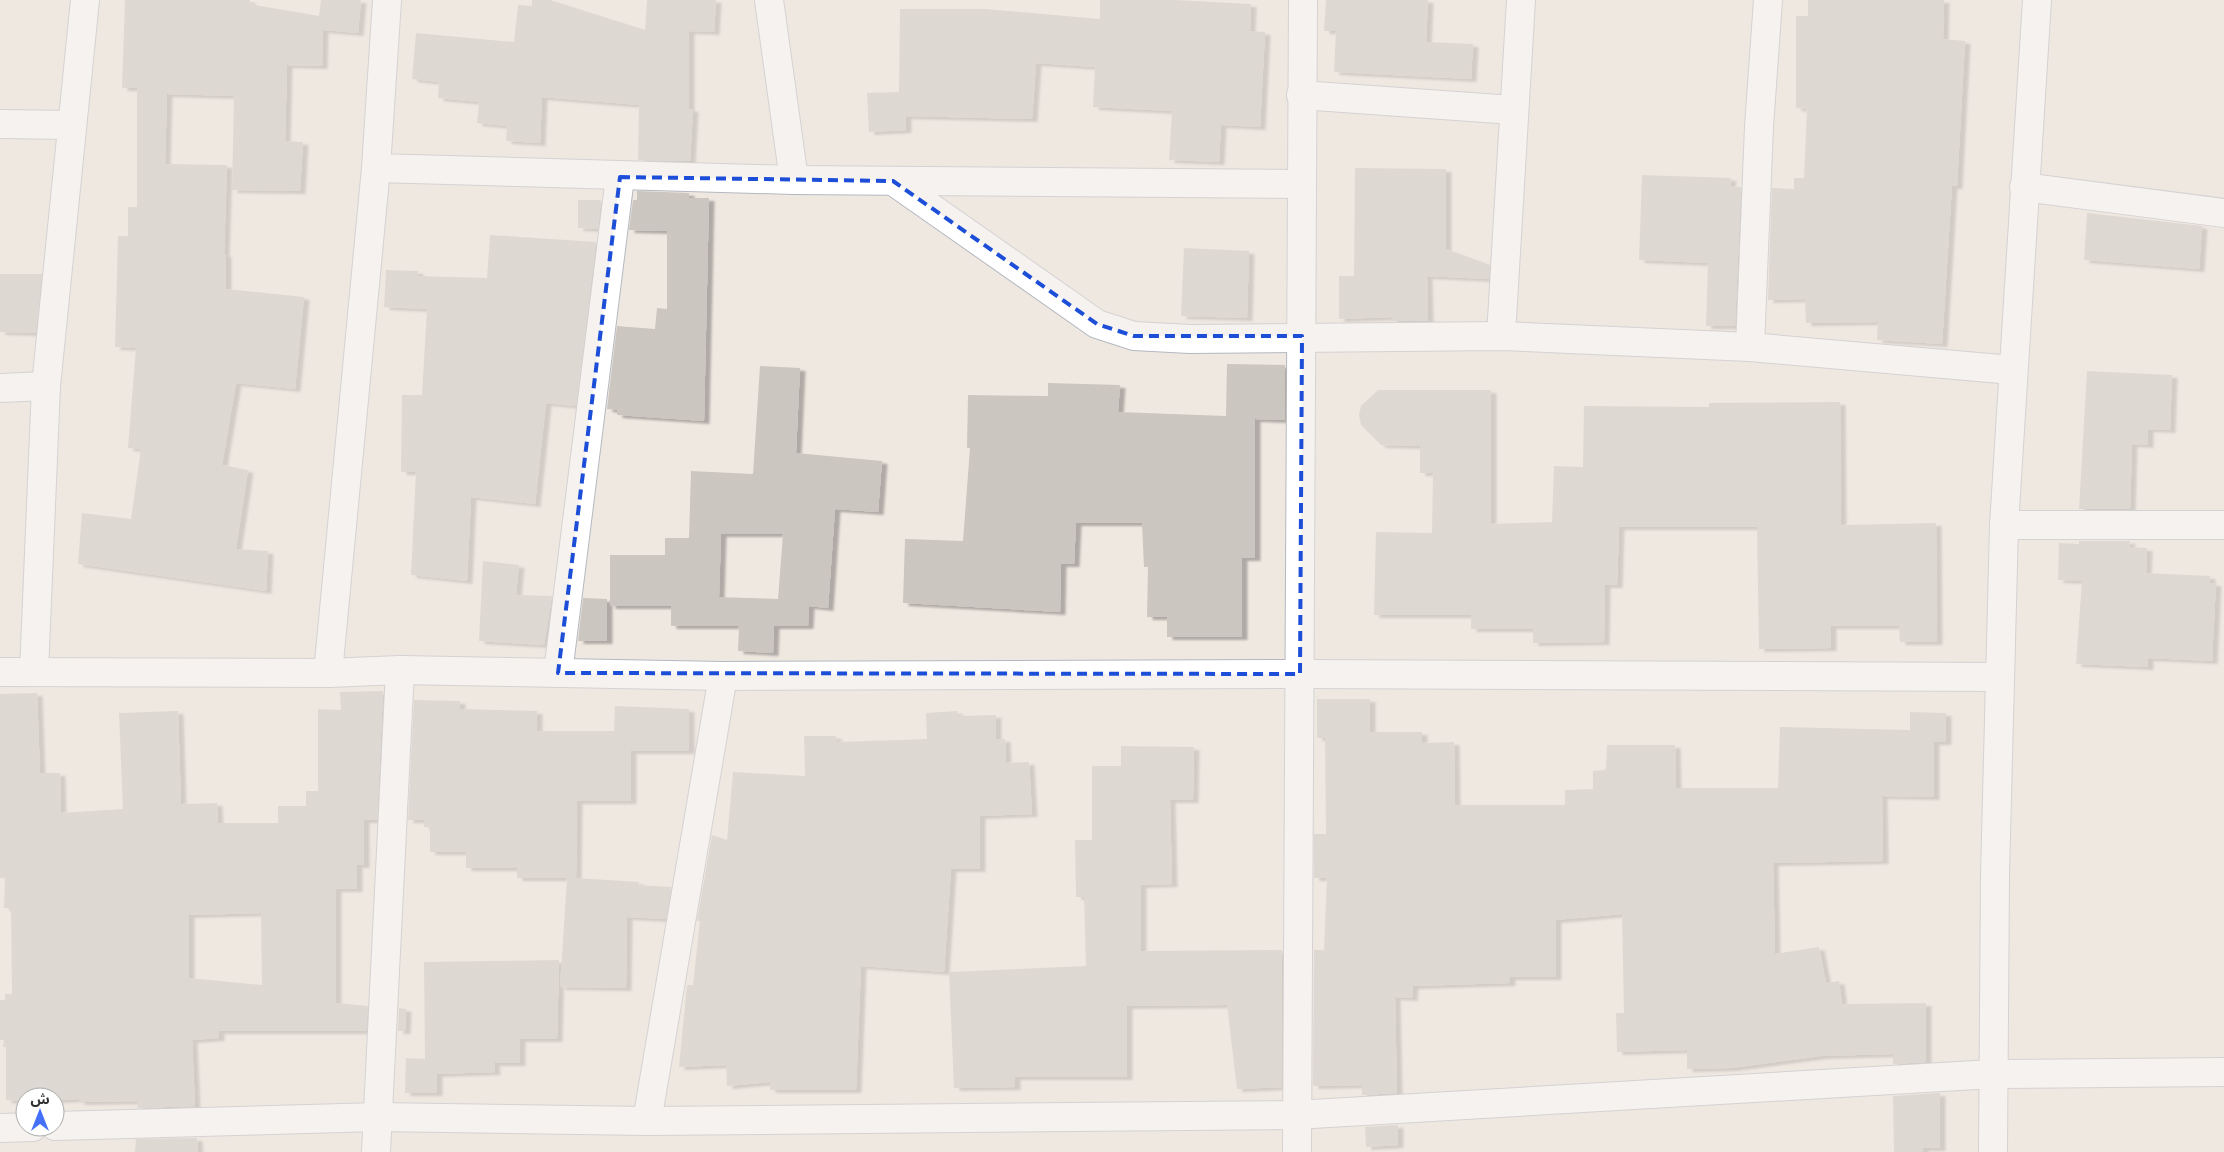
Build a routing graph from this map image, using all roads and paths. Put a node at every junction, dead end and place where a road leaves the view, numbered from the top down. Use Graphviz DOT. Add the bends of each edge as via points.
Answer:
graph roads {
  1 [pos="85,0"];
  2 [pos="386,0"];
  3 [pos="769,0"];
  4 [pos="1304,0"];
  5 [pos="1521,0"];
  6 [pos="1768,0"];
  7 [pos="2037,0"];
  8 [pos="1301,95"];
  9 [pos="1513,110"];
  10 [pos="0,124"];
  11 [pos="71,125"];
  12 [pos="376,168"];
  13 [pos="620,176"];
  14 [pos="794,180"];
  15 [pos="893,181"];
  16 [pos="1301,184"];
  17 [pos="2024,187"];
  18 [pos="2224,213"];
  19 [pos="1302,336"];
  20 [pos="1501,336"];
  21 [pos="1750,347"];
  22 [pos="2012,370"];
  23 [pos="46,386"];
  24 [pos="0,388"];
  25 [pos="2004,525"];
  26 [pos="2224,526"];
  27 [pos="400,670"];
  28 [pos="0,672"];
  29 [pos="34,672"];
  30 [pos="328,673"];
  31 [pos="558,673"];
  32 [pos="1300,674"];
  33 [pos="723,676"];
  34 [pos="2000,677"];
  35 [pos="2224,1072"];
  36 [pos="1993,1074"];
  37 [pos="1295,1115"];
  38 [pos="378,1117"];
  39 [pos="647,1121"];
  40 [pos="65,1126"];
  41 [pos="0,1128"];
  42 [pos="15,1128"];
  43 [pos="376,1152"];
  44 [pos="1297,1152"];
  45 [pos="1993,1152"];
  1 -- 11 [label="street"];
  2 -- 12 [label="street"];
  3 -- 14 [label="street"];
  4 -- 8 [label="street"];
  5 -- 9 [label="street"];
  6 -- 21 [label="street"];
  7 -- 17 [label="street"];
  8 -- 9 [label="street"];
  8 -- 16 [label="street"];
  9 -- 20 [label="street"];
  10 -- 11 [label="street"];
  11 -- 23 [label="street"];
  12 -- 13 [label="street"];
  12 -- 30 [label="street"];
  13 -- 14 [label="street"];
  13 -- 31 [label="street"];
  14 -- 15 [label="street"];
  15 -- 16 [label="street"];
  15 -- 19 [label="street" via="1097,324 1134,336 1190,339"];
  16 -- 19 [label="street"];
  17 -- 18 [label="street"];
  17 -- 22 [label="street"];
  19 -- 20 [label="street"];
  19 -- 32 [label="street"];
  20 -- 21 [label="street"];
  21 -- 22 [label="street"];
  22 -- 25 [label="street"];
  23 -- 24 [label="street"];
  23 -- 29 [label="street"];
  25 -- 26 [label="street"];
  25 -- 34 [label="street"];
  27 -- 30 [label="street"];
  27 -- 31 [label="street"];
  27 -- 38 [label="street"];
  28 -- 29 [label="street"];
  29 -- 30 [label="street"];
  31 -- 33 [label="street"];
  32 -- 33 [label="street"];
  32 -- 34 [label="street"];
  32 -- 37 [label="street"];
  33 -- 39 [label="street"];
  34 -- 36 [label="street"];
  35 -- 36 [label="street"];
  36 -- 37 [label="street"];
  36 -- 45 [label="street"];
  37 -- 39 [label="street"];
  37 -- 44 [label="street"];
  38 -- 39 [label="street"];
  38 -- 40 [label="street"];
  38 -- 43 [label="street"];
  41 -- 42 [label="street"];
}
